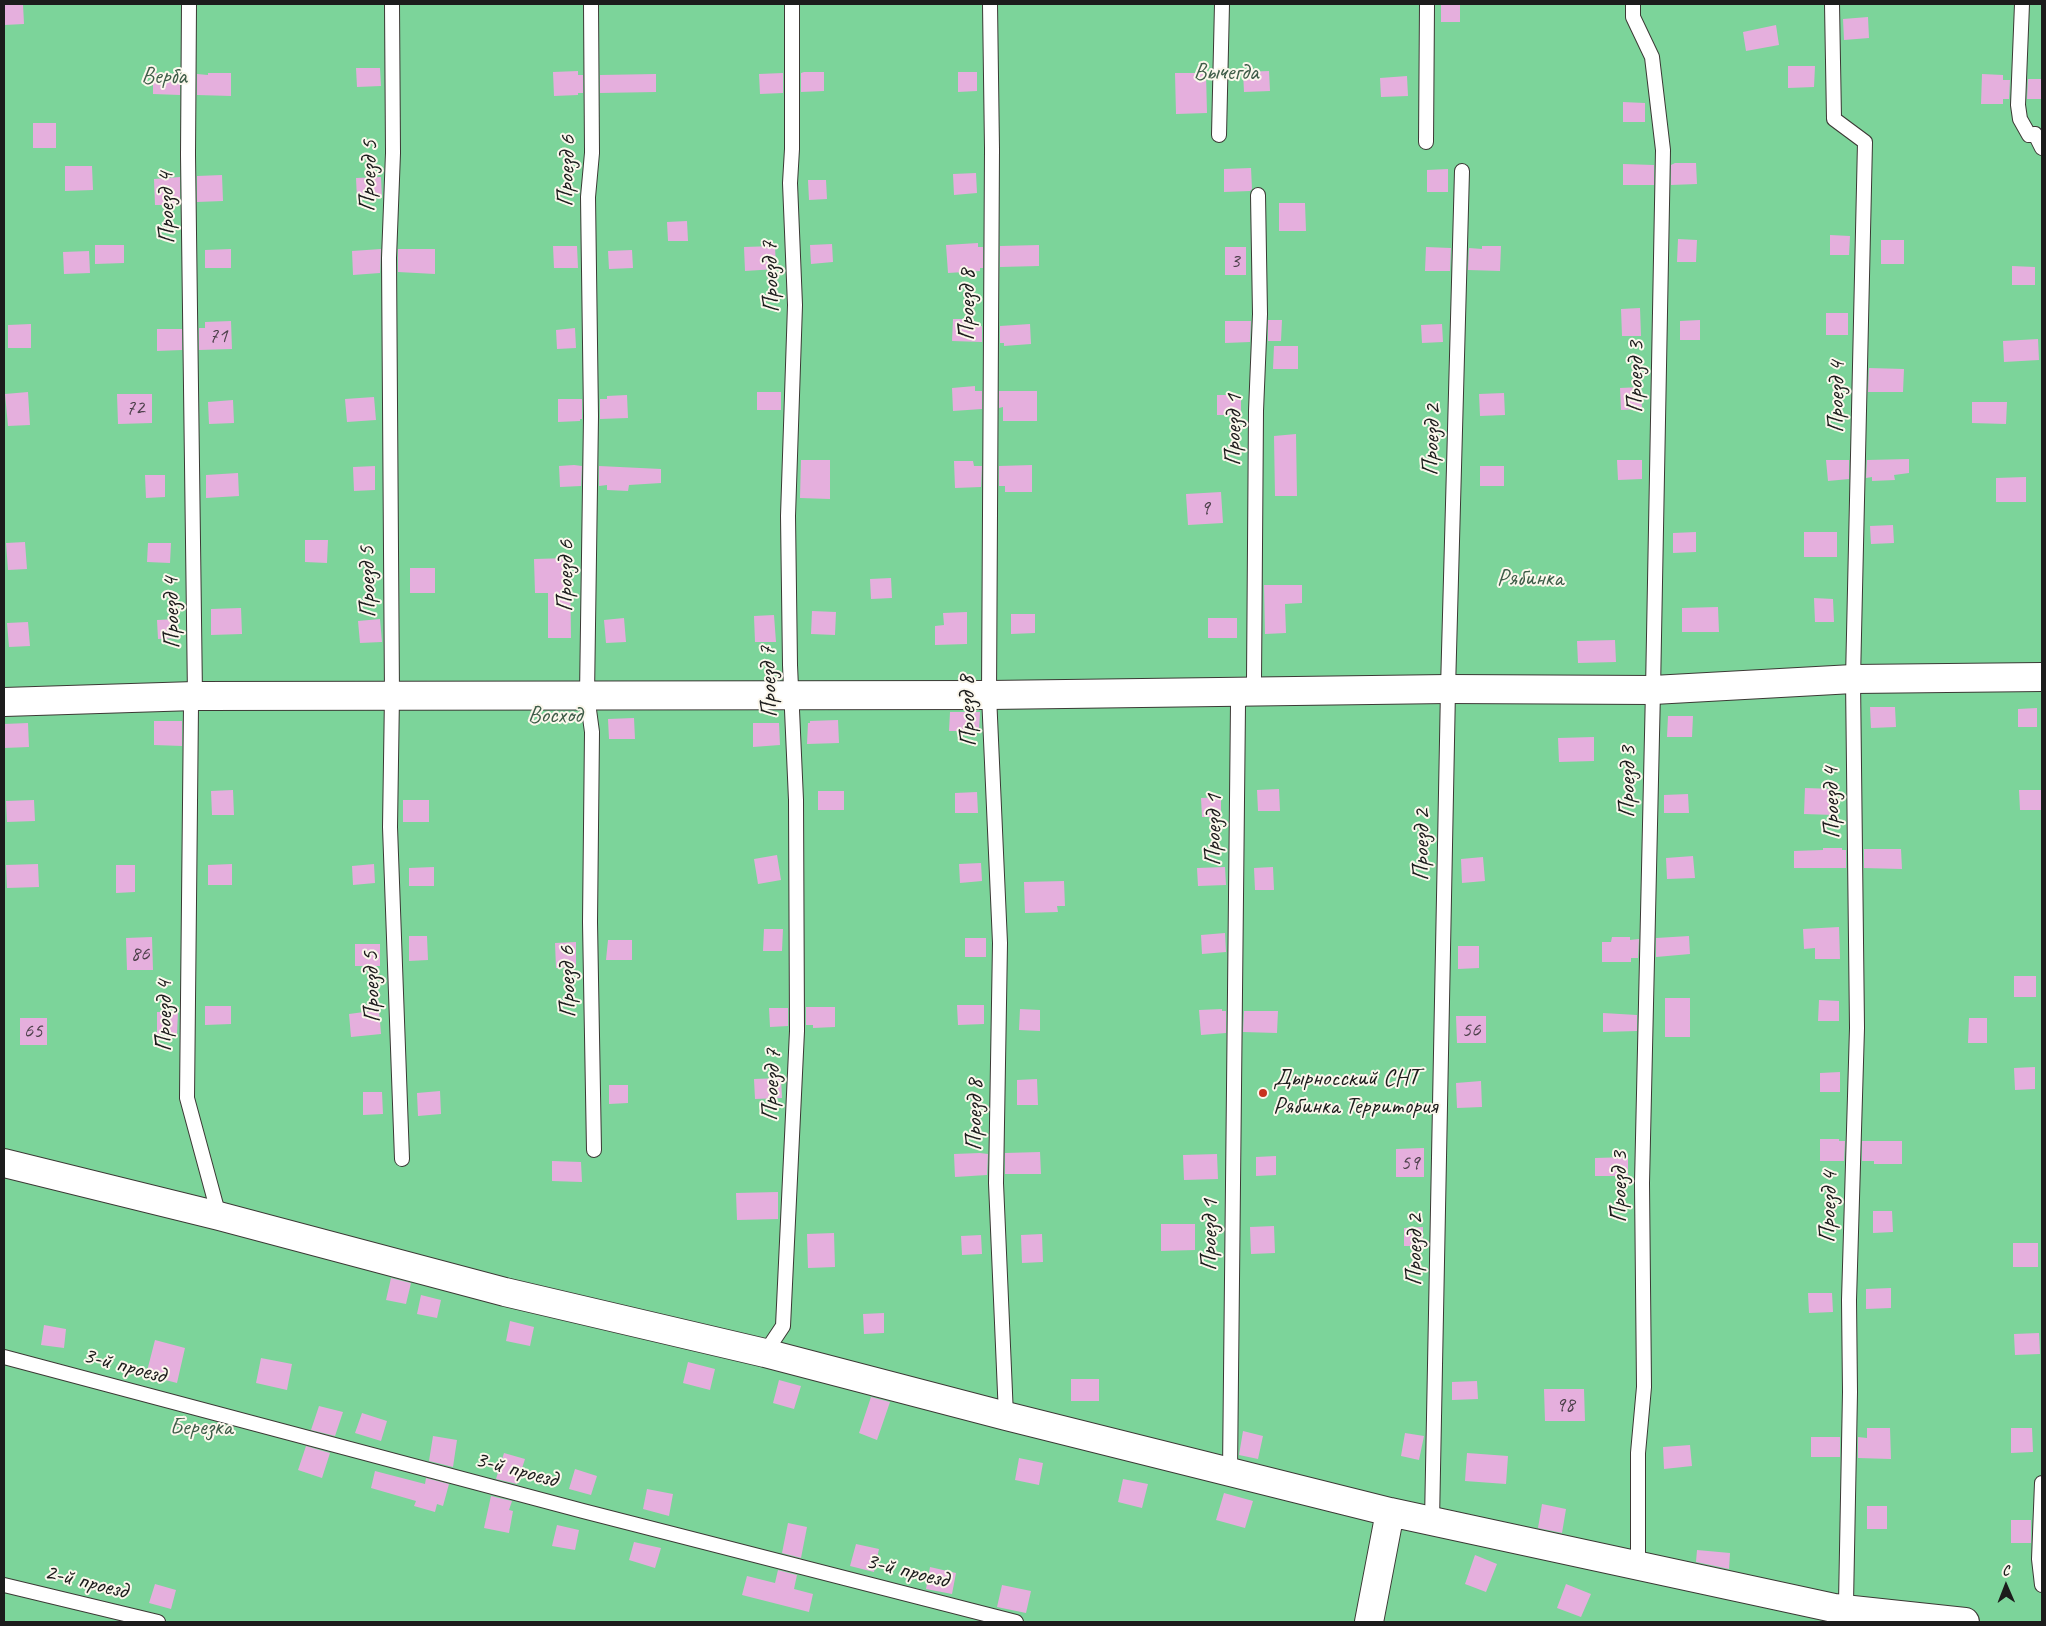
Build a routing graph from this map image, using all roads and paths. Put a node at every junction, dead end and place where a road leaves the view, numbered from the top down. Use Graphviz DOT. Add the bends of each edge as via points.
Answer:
graph roads {
  1 [pos="189,4"];
  2 [pos="392,4"];
  3 [pos="591,4"];
  4 [pos="792,4"];
  5 [pos="990,4"];
  6 [pos="1222,4"];
  7 [pos="1427,4"];
  8 [pos="1633,4"];
  9 [pos="1832,4"];
  10 [pos="2022,4"];
  11 [pos="1219,135"];
  12 [pos="1426,142"];
  13 [pos="2042,148"];
  14 [pos="1462,171"];
  15 [pos="1258,195"];
  16 [pos="2042,677"];
  17 [pos="1853,679"];
  18 [pos="1448,690"];
  19 [pos="1653,690"];
  20 [pos="1246,692"];
  21 [pos="392,695"];
  22 [pos="587,695"];
  23 [pos="989,695"];
  24 [pos="195,696"];
  25 [pos="791,696"];
  26 [pos="4,702"];
  27 [pos="594,1150"];
  28 [pos="402,1159"];
  29 [pos="4,1163"];
  30 [pos="219,1216"];
  31 [pos="765,1353"];
  32 [pos="4,1357"];
  33 [pos="1006,1416"];
  34 [pos="1230,1471"];
  35 [pos="2042,1483"];
  36 [pos="1390,1512"];
  37 [pos="1432,1521"];
  38 [pos="1638,1566"];
  39 [pos="4,1585"];
  40 [pos="2042,1585"];
  41 [pos="1834,1608"];
  42 [pos="158,1622"];
  43 [pos="1016,1622"];
  44 [pos="1369,1622"];
  45 [pos="1965,1622"];
  1 -- 24 [label="lane, Проезд 4"];
  2 -- 21 [label="lane, Проезд 5" via="393,153 389,278"];
  3 -- 22 [label="lane, Проезд 6"];
  4 -- 25 [label="lane, Проезд 7" via="790,183 795,305 788,516"];
  5 -- 23 [label="lane, Проезд 8"];
  6 -- 11 [label="lane"];
  7 -- 12 [label="lane"];
  8 -- 19 [label="lane, Проезд 3" via="1633,17 1652,58 1662,150"];
  9 -- 17 [label="lane, Проезд 4" via="1834,119 1865,142"];
  10 -- 13 [label="lane" via="2018,105 2020,119 2029,135 2035,134"];
  14 -- 18 [label="lane, Проезд 2"];
  15 -- 20 [label="lane, Проезд 1" via="1260,314 1254,680"];
  16 -- 17 [label="street"];
  17 -- 19 [label="street"];
  17 -- 41 [label="lane, Проезд 4" via="1857,1028 1849,1300 1846,1603"];
  18 -- 19 [label="street"];
  18 -- 20 [label="street"];
  18 -- 37 [label="lane, Проезд 2"];
  19 -- 38 [label="lane, Проезд 3" via="1642,1173 1644,1387 1638,1453"];
  20 -- 23 [label="street"];
  20 -- 34 [label="lane, Проезд 1" via="1238,704"];
  21 -- 22 [label="street"];
  21 -- 24 [label="street"];
  21 -- 28 [label="lane, Проезд 5" via="390,826"];
  22 -- 25 [label="street"];
  22 -- 27 [label="lane, Проезд 6" via="592,732 590,922"];
  23 -- 25 [label="street"];
  23 -- 33 [label="lane, Проезд 8" via="1000,943 996,1183"];
  24 -- 26 [label="street"];
  24 -- 30 [label="lane, Проезд 4" via="191,704 187,1098"];
  25 -- 31 [label="lane, Проезд 7" via="796,800 796,1041 783,1326"];
  29 -- 30 [label="street"];
  30 -- 31 [label="street" via="506,1292"];
  31 -- 33 [label="street"];
  32 -- 43 [label="lane, 3-й проезд"];
  33 -- 34 [label="street"];
  34 -- 36 [label="street"];
  35 -- 40 [label="lane" via="2039,1558"];
  36 -- 37 [label="street"];
  36 -- 44 [label="street"];
  37 -- 38 [label="street"];
  38 -- 41 [label="street"];
  39 -- 42 [label="lane, 2-й проезд"];
  41 -- 45 [label="street"];
}
